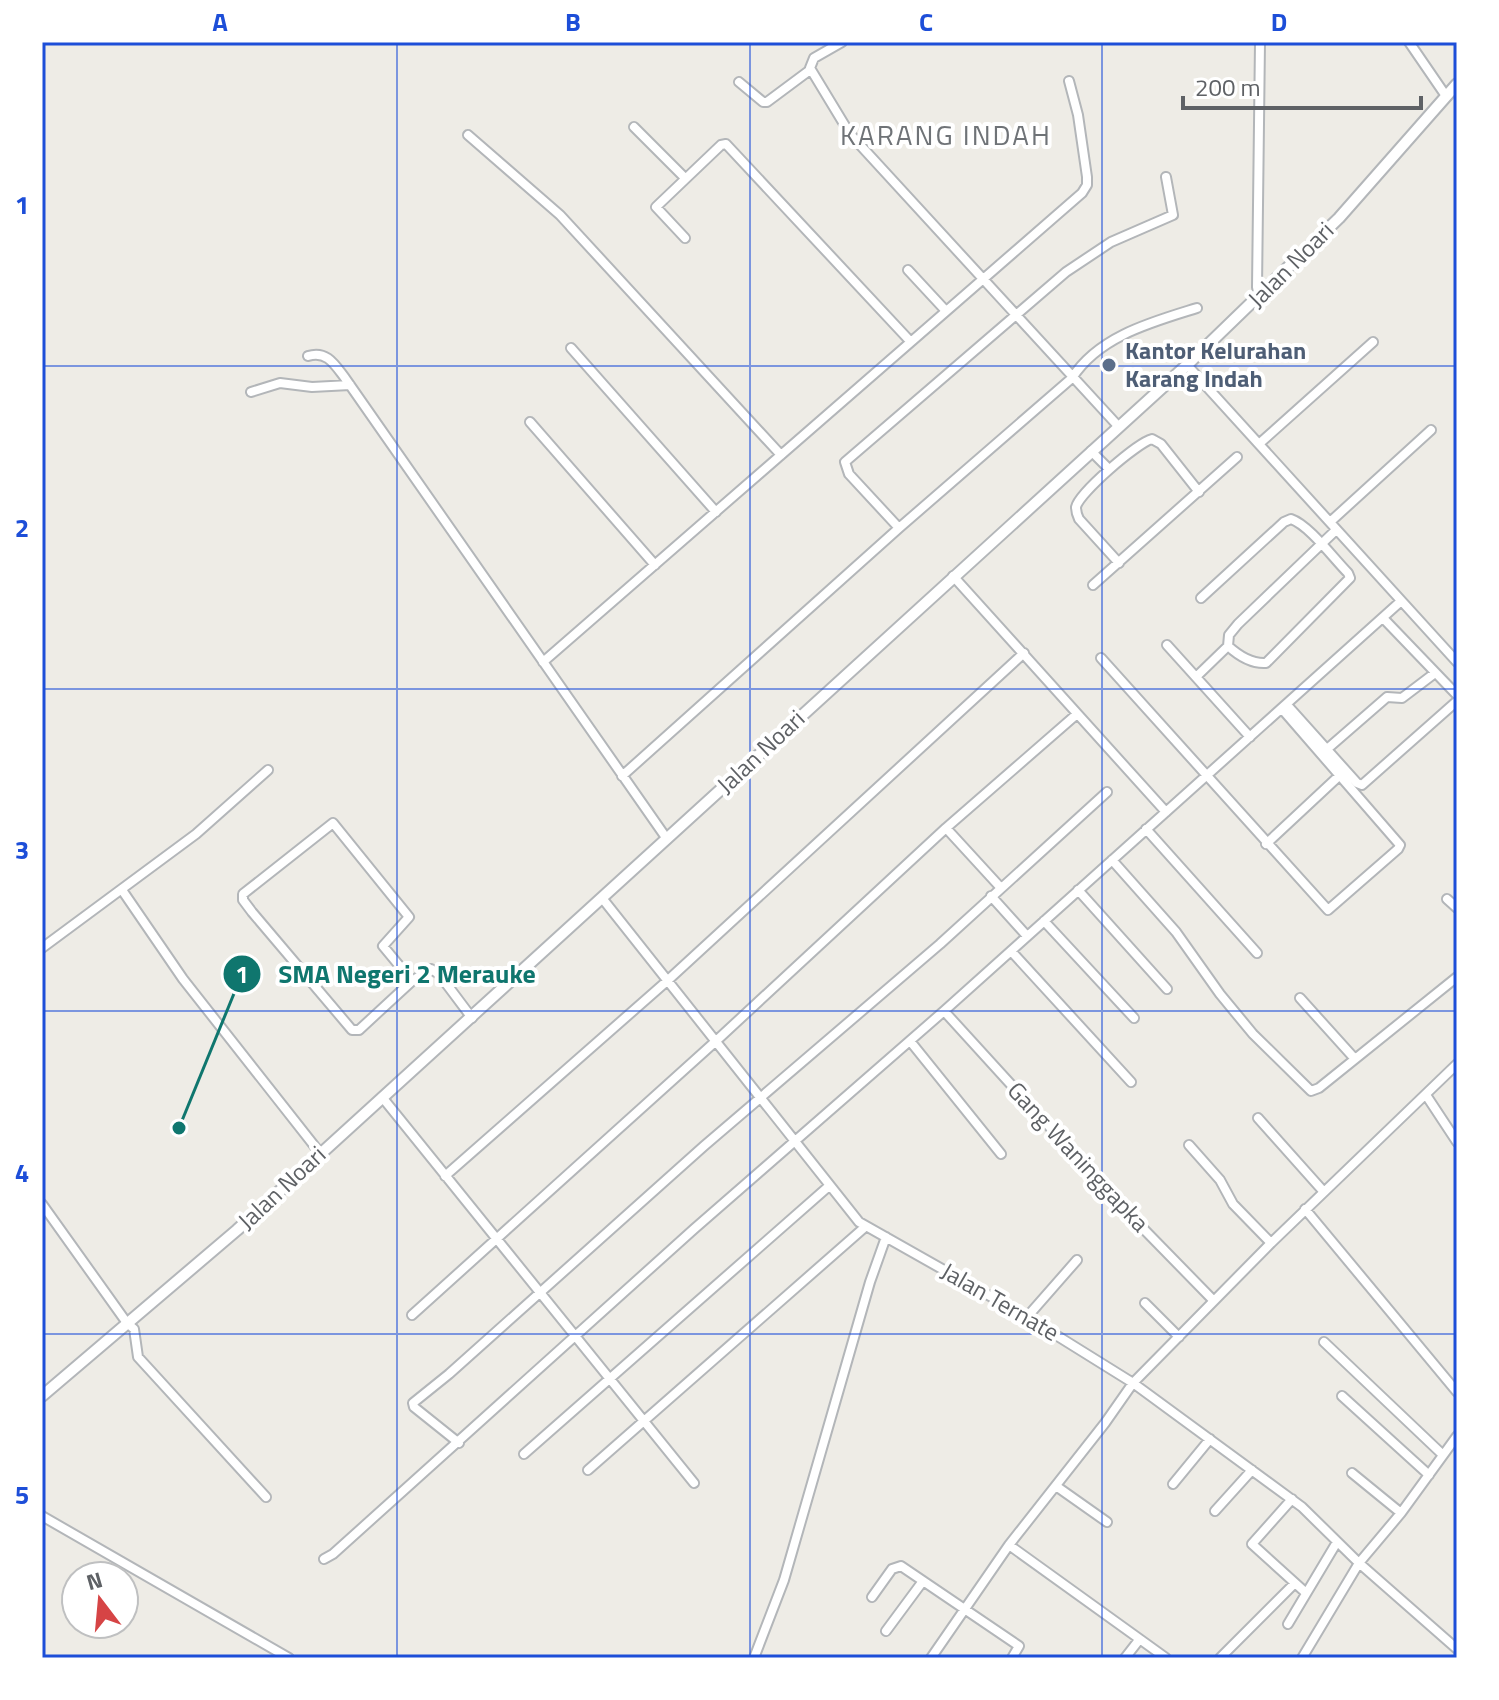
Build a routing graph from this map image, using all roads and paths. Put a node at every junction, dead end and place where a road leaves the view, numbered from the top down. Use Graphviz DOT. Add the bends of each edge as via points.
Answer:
graph roads {
  1 [pos="842,42"];
  2 [pos="1260,42"];
  3 [pos="1409,42"];
  4 [pos="810,70"];
  5 [pos="1069,81"];
  6 [pos="739,82"];
  7 [pos="1457,84"];
  8 [pos="1446,96"];
  9 [pos="634,127"];
  10 [pos="468,135"];
  11 [pos="1166,177"];
  12 [pos="685,178"];
  13 [pos="685,238"];
  14 [pos="908,270"];
  15 [pos="983,281"];
  16 [pos="1259,297"];
  17 [pos="1197,308"];
  18 [pos="946,311"];
  19 [pos="1014,314"];
  20 [pos="910,341"];
  21 [pos="1373,342"];
  22 [pos="571,348"];
  23 [pos="308,356"];
  24 [pos="1187,365"];
  25 [pos="1072,378"];
  26 [pos="350,385"];
  27 [pos="251,392"];
  28 [pos="530,422"];
  29 [pos="1119,427"];
  30 [pos="1431,430"];
  31 [pos="1260,443"];
  32 [pos="1091,451"];
  33 [pos="781,455"];
  34 [pos="1237,457"];
  35 [pos="1109,469"];
  36 [pos="1199,492"];
  37 [pos="716,512"];
  38 [pos="1333,526"];
  39 [pos="899,528"];
  40 [pos="1320,544"];
  41 [pos="1119,563"];
  42 [pos="655,565"];
  43 [pos="953,576"];
  44 [pos="1093,585"];
  45 [pos="1201,598"];
  46 [pos="1400,602"];
  47 [pos="1383,618"];
  48 [pos="1167,645"];
  49 [pos="1228,646"];
  50 [pos="1024,653"];
  51 [pos="1101,658"];
  52 [pos="543,662"];
  53 [pos="1457,662"];
  54 [pos="1435,673"];
  55 [pos="1197,676"];
  56 [pos="1457,698"];
  57 [pos="1284,707"];
  58 [pos="1077,714"];
  59 [pos="1250,737"];
  60 [pos="1326,750"];
  61 [pos="268,770"];
  62 [pos="1208,775"];
  63 [pos="1340,775"];
  64 [pos="622,776"];
  65 [pos="1107,792"];
  66 [pos="1166,812"];
  67 [pos="946,828"];
  68 [pos="1146,829"];
  69 [pos="667,839"];
  70 [pos="1266,844"];
  71 [pos="1112,860"];
  72 [pos="1001,888"];
  73 [pos="122,890"];
  74 [pos="1078,890"];
  75 [pos="991,896"];
  76 [pos="602,898"];
  77 [pos="1447,899"];
  78 [pos="1457,908"];
  79 [pos="1044,921"];
  80 [pos="1027,936"];
  81 [pos="42,948"];
  82 [pos="1011,951"];
  83 [pos="1257,953"];
  84 [pos="1457,977"];
  85 [pos="412,981"];
  86 [pos="667,981"];
  87 [pos="1167,989"];
  88 [pos="1300,998"];
  89 [pos="944,1011"];
  90 [pos="472,1018"];
  91 [pos="1134,1018"];
  92 [pos="716,1041"];
  93 [pos="910,1041"];
  94 [pos="1355,1059"];
  95 [pos="1457,1064"];
  96 [pos="1131,1082"];
  97 [pos="1426,1095"];
  98 [pos="382,1097"];
  99 [pos="760,1098"];
  100 [pos="1258,1118"];
  101 [pos="1457,1142"];
  102 [pos="795,1143"];
  103 [pos="1189,1145"];
  104 [pos="320,1153"];
  105 [pos="1001,1154"];
  106 [pos="445,1176"];
  107 [pos="829,1186"];
  108 [pos="1324,1192"];
  109 [pos="42,1204"];
  110 [pos="1305,1209"];
  111 [pos="865,1227"];
  112 [pos="886,1237"];
  113 [pos="495,1238"];
  114 [pos="1271,1243"];
  115 [pos="1077,1260"];
  116 [pos="539,1293"];
  117 [pos="1213,1300"];
  118 [pos="1145,1303"];
  119 [pos="412,1315"];
  120 [pos="1027,1317"];
  121 [pos="127,1323"];
  122 [pos="575,1337"];
  123 [pos="1179,1337"];
  124 [pos="1324,1342"];
  125 [pos="609,1378"];
  126 [pos="1133,1383"];
  127 [pos="1457,1392"];
  128 [pos="42,1396"];
  129 [pos="1342,1396"];
  130 [pos="644,1421"];
  131 [pos="1457,1436"];
  132 [pos="1210,1439"];
  133 [pos="459,1443"];
  134 [pos="524,1454"];
  135 [pos="1443,1455"];
  136 [pos="588,1470"];
  137 [pos="1252,1470"];
  138 [pos="1352,1473"];
  139 [pos="1429,1475"];
  140 [pos="694,1483"];
  141 [pos="1173,1484"];
  142 [pos="1056,1486"];
  143 [pos="266,1497"];
  144 [pos="1292,1499"];
  145 [pos="1215,1511"];
  146 [pos="1401,1513"];
  147 [pos="42,1516"];
  148 [pos="1107,1522"];
  149 [pos="1337,1542"];
  150 [pos="1009,1545"];
  151 [pos="324,1559"];
  152 [pos="1359,1563"];
  153 [pos="923,1581"];
  154 [pos="1294,1584"];
  155 [pos="1305,1592"];
  156 [pos="872,1597"];
  157 [pos="964,1608"];
  158 [pos="1288,1624"];
  159 [pos="886,1631"];
  160 [pos="1139,1640"];
  161 [pos="1457,1649"];
  162 [pos="289,1658"];
  163 [pos="754,1658"];
  164 [pos="931,1658"];
  165 [pos="1012,1658"];
  166 [pos="1125,1658"];
  167 [pos="1166,1658"];
  168 [pos="1220,1658"];
  169 [pos="1302,1658"];
  1 -- 4 [label="street" via="814,58"];
  2 -- 16 [label="street"];
  3 -- 8 [label="street"];
  4 -- 6 [label="street" via="767,102"];
  4 -- 15 [label="street" via="850,134"];
  5 -- 15 [label="street" via="1086,168 1085,190"];
  7 -- 8 [label="street, Jalan Noari"];
  8 -- 16 [label="street, Jalan Noari" via="1339,218"];
  9 -- 12 [label="street"];
  10 -- 33 [label="street" via="560,215"];
  11 -- 19 [label="street" via="1173,215 1111,242"];
  12 -- 13 [label="street" via="656,207"];
  12 -- 20 [label="street" via="726,144"];
  14 -- 18 [label="street"];
  15 -- 18 [label="street"];
  15 -- 19 [label="street"];
  16 -- 24 [label="street, Jalan Noari"];
  17 -- 25 [label="street" via="1129,331 1088,359"];
  18 -- 20 [label="street"];
  19 -- 25 [label="street"];
  19 -- 39 [label="street" via="845,462 849,474"];
  20 -- 33 [label="street"];
  21 -- 31 [label="street"];
  22 -- 37 [label="street"];
  23 -- 26 [label="street" via="329,358"];
  24 -- 29 [label="street, Jalan Noari"];
  24 -- 31 [label="street"];
  25 -- 29 [label="street"];
  25 -- 39 [label="street"];
  26 -- 27 [label="street" via="280,383"];
  26 -- 52 [label="street"];
  28 -- 42 [label="street"];
  29 -- 32 [label="street, Jalan Noari"];
  30 -- 38 [label="street"];
  31 -- 38 [label="street"];
  32 -- 35 [label="street"];
  32 -- 43 [label="street, Jalan Noari"];
  33 -- 37 [label="street"];
  34 -- 36 [label="street"];
  35 -- 36 [label="street" via="1152,439"];
  35 -- 41 [label="street" via="1076,511"];
  36 -- 41 [label="street"];
  37 -- 42 [label="street"];
  38 -- 40 [label="street"];
  38 -- 46 [label="street"];
  39 -- 64 [label="street"];
  40 -- 45 [label="street" via="1298,521 1286,521"];
  40 -- 49 [label="street" via="1238,624"];
  40 -- 49 [label="street" via="1349,576 1347,583 1266,663 1250,661"];
  41 -- 44 [label="street"];
  42 -- 52 [label="street"];
  43 -- 50 [label="street"];
  43 -- 69 [label="street, Jalan Noari"];
  46 -- 47 [label="street"];
  46 -- 53 [label="street"];
  47 -- 54 [label="street"];
  47 -- 57 [label="street"];
  48 -- 55 [label="street"];
  49 -- 55 [label="street"];
  50 -- 58 [label="street"];
  50 -- 86 [label="street"];
  51 -- 62 [label="street"];
  52 -- 64 [label="street"];
  54 -- 56 [label="street"];
  54 -- 60 [label="street" via="1402,698 1387,697"];
  55 -- 59 [label="street"];
  56 -- 60 [label="street" via="1362,785"];
  57 -- 59 [label="street"];
  57 -- 60 [label="street"];
  57 -- 63 [label="street"];
  58 -- 66 [label="street"];
  58 -- 67 [label="street"];
  59 -- 62 [label="street"];
  61 -- 73 [label="street"];
  62 -- 66 [label="street"];
  62 -- 70 [label="street"];
  63 -- 70 [label="street"];
  63 -- 70 [label="street" via="1398,842 1398,849 1327,910"];
  64 -- 69 [label="street"];
  65 -- 72 [label="street"];
  66 -- 68 [label="street"];
  67 -- 72 [label="street"];
  67 -- 92 [label="street"];
  68 -- 71 [label="street"];
  68 -- 83 [label="street"];
  69 -- 76 [label="street, Jalan Noari"];
  71 -- 74 [label="street"];
  71 -- 94 [label="street" via="1176,932 1253,1034 1311,1091"];
  72 -- 75 [label="street"];
  73 -- 81 [label="street"];
  73 -- 104 [label="street" via="183,979"];
  74 -- 79 [label="street"];
  74 -- 87 [label="street"];
  75 -- 80 [label="street"];
  75 -- 99 [label="street"];
  76 -- 86 [label="street, Jalan Ternate"];
  76 -- 90 [label="street, Jalan Noari"];
  77 -- 78 [label="street"];
  79 -- 80 [label="street"];
  79 -- 91 [label="street"];
  80 -- 82 [label="street"];
  82 -- 89 [label="street"];
  82 -- 96 [label="street"];
  84 -- 94 [label="street"];
  85 -- 85 [label="street" via="359,1030 352,1030 252,912 243,894 333,823 408,916 383,947"];
  85 -- 90 [label="street" via="433,970"];
  86 -- 92 [label="street, Jalan Ternate"];
  86 -- 106 [label="street"];
  88 -- 94 [label="street"];
  89 -- 93 [label="street"];
  89 -- 117 [label="street, Gang Waninggapka"];
  90 -- 98 [label="street, Jalan Noari"];
  92 -- 99 [label="street, Jalan Ternate"];
  92 -- 113 [label="street"];
  93 -- 102 [label="street"];
  93 -- 105 [label="street"];
  95 -- 97 [label="street"];
  97 -- 101 [label="street"];
  97 -- 108 [label="street"];
  98 -- 104 [label="street, Jalan Noari"];
  98 -- 106 [label="street"];
  99 -- 102 [label="street, Jalan Ternate"];
  99 -- 116 [label="street"];
  100 -- 108 [label="street"];
  102 -- 107 [label="street, Jalan Ternate"];
  102 -- 122 [label="street"];
  103 -- 114 [label="street" via="1233,1204"];
  104 -- 121 [label="street, Jalan Noari"];
  106 -- 113 [label="street"];
  107 -- 111 [label="street, Jalan Ternate"];
  107 -- 125 [label="street"];
  108 -- 110 [label="street"];
  109 -- 121 [label="street"];
  110 -- 114 [label="street"];
  110 -- 127 [label="street"];
  111 -- 112 [label="street, Jalan Ternate"];
  111 -- 130 [label="street"];
  112 -- 120 [label="street, Jalan Ternate"];
  112 -- 163 [label="street" via="784,1580"];
  113 -- 116 [label="street"];
  113 -- 119 [label="street"];
  114 -- 117 [label="street"];
  115 -- 120 [label="street"];
  116 -- 122 [label="street"];
  116 -- 133 [label="street" via="413,1403"];
  117 -- 123 [label="street"];
  118 -- 123 [label="street"];
  120 -- 126 [label="street, Jalan Ternate"];
  121 -- 128 [label="street, Jalan Noari"];
  121 -- 143 [label="street" via="137,1334 138,1357"];
  122 -- 125 [label="street"];
  122 -- 133 [label="street"];
  123 -- 126 [label="street"];
  124 -- 135 [label="street"];
  125 -- 130 [label="street"];
  125 -- 134 [label="street"];
  126 -- 132 [label="street, Jalan Ternate"];
  126 -- 142 [label="street"];
  129 -- 139 [label="street"];
  130 -- 136 [label="street"];
  130 -- 140 [label="street"];
  131 -- 135 [label="street"];
  132 -- 137 [label="street, Jalan Ternate"];
  132 -- 141 [label="street"];
  133 -- 151 [label="street"];
  135 -- 139 [label="street"];
  137 -- 144 [label="street, Jalan Ternate"];
  137 -- 145 [label="street"];
  138 -- 146 [label="street"];
  139 -- 146 [label="street"];
  142 -- 148 [label="street"];
  142 -- 150 [label="street"];
  144 -- 149 [label="street, Jalan Ternate"];
  144 -- 154 [label="street" via="1252,1544"];
  146 -- 152 [label="street"];
  147 -- 162 [label="street"];
  149 -- 152 [label="street, Jalan Ternate"];
  149 -- 155 [label="street"];
  150 -- 157 [label="street"];
  150 -- 160 [label="street"];
  152 -- 161 [label="street, Jalan Ternate"];
  152 -- 169 [label="street"];
  153 -- 156 [label="street" via="896,1566"];
  153 -- 157 [label="street"];
  153 -- 159 [label="street"];
  154 -- 155 [label="street"];
  154 -- 168 [label="street"];
  155 -- 158 [label="street"];
  157 -- 164 [label="street"];
  157 -- 165 [label="street" via="1019,1646"];
  160 -- 166 [label="street"];
  160 -- 167 [label="street"];
}
